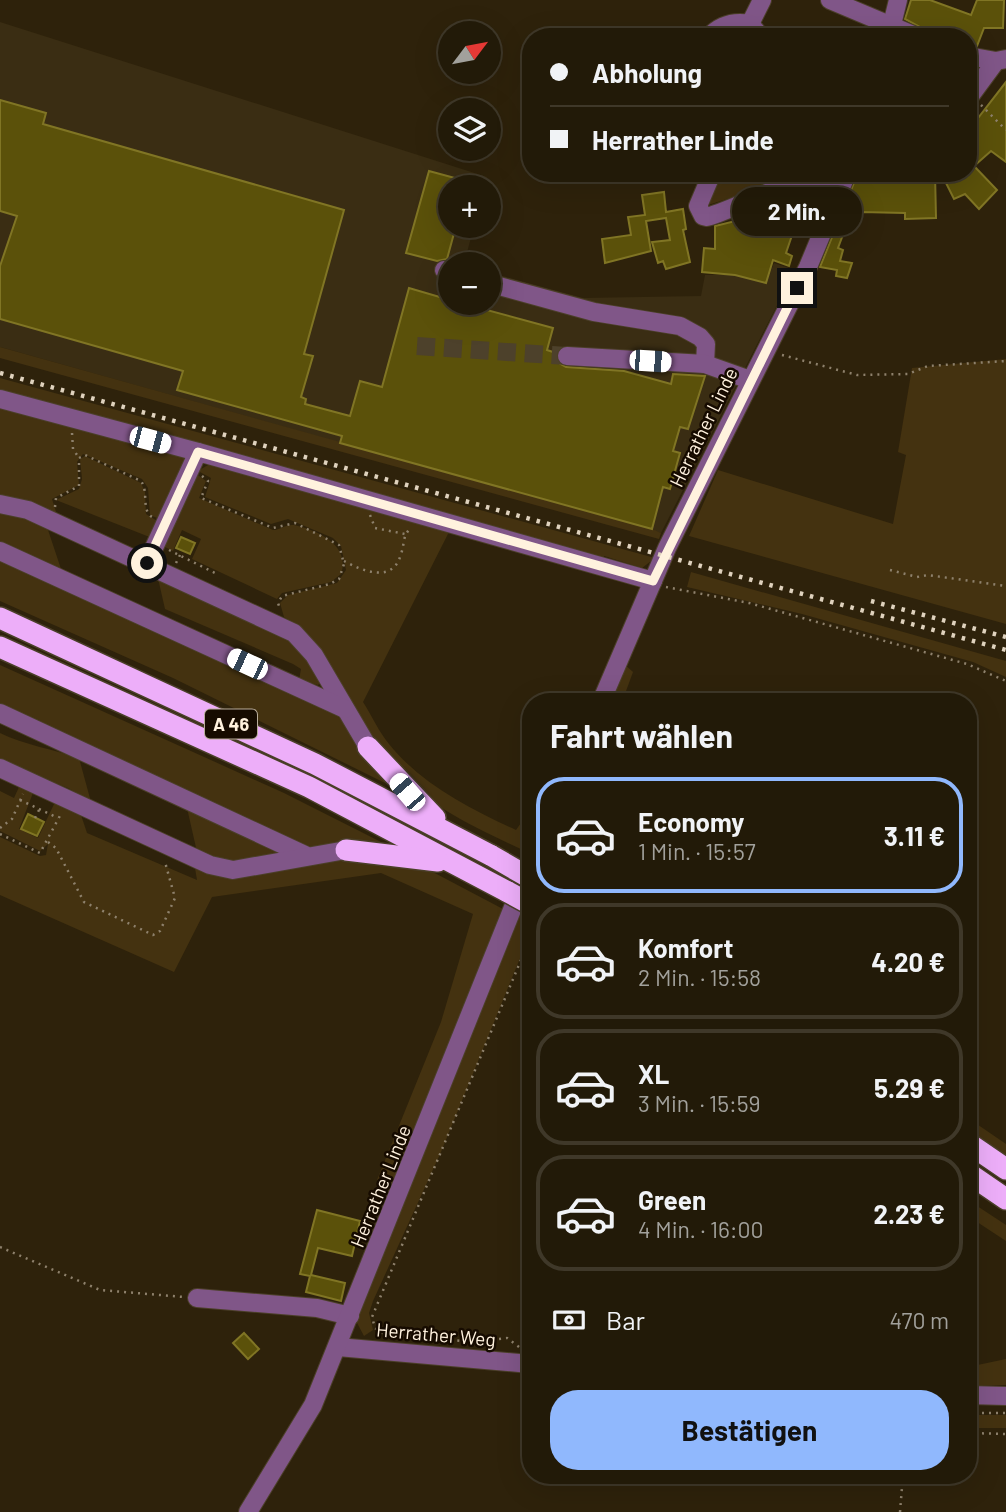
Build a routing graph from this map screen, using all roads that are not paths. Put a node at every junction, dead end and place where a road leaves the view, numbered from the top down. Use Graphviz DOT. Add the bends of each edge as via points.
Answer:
graph roads {
  1 [pos="762,0"];
  2 [pos="830,0"];
  3 [pos="898,0"];
  4 [pos="717,28"];
  5 [pos="738,28"];
  6 [pos="756,28"];
  7 [pos="885,28"];
  8 [pos="892,28"];
  9 [pos="977,57"];
  10 [pos="1001,60"];
  11 [pos="977,89"];
  12 [pos="708,182"];
  13 [pos="802,182"];
  14 [pos="843,182"];
  15 [pos="501,287"];
  16 [pos="567,356"];
  17 [pos="705,364"];
  18 [pos="750,380"];
  19 [pos="0,400"];
  20 [pos="194,460"];
  21 [pos="0,504"];
  22 [pos="0,551"];
  23 [pos="147,563"];
  24 [pos="653,581"];
  25 [pos="0,618"];
  26 [pos="0,647"];
  27 [pos="605,693"];
  28 [pos="345,709"];
  29 [pos="0,713"];
  30 [pos="369,747"];
  31 [pos="0,768"];
  32 [pos="457,838"];
  33 [pos="346,850"];
  34 [pos="305,855"];
  35 [pos="453,863"];
  36 [pos="522,873"];
  37 [pos="522,885"];
  38 [pos="522,900"];
  39 [pos="977,1149"];
  40 [pos="1006,1169"];
  41 [pos="977,1179"];
  42 [pos="1006,1199"];
  43 [pos="197,1298"];
  44 [pos="350,1317"];
  45 [pos="338,1347"];
  46 [pos="522,1363"];
  47 [pos="977,1395"];
  48 [pos="1006,1396"];
  49 [pos="248,1512"];
  1 -- 6 [label="street"];
  2 -- 7 [label="street" via="854,8"];
  3 -- 8 [label="street"];
  4 -- 5 [label="street"];
  9 -- 10 [label="street"];
  10 -- 11 [label="street"];
  12 -- 13 [label="street" via="698,206 703,216"];
  14 -- 18 [label="street, Herrather Linde" via="808,267"];
  15 -- 17 [label="street" via="594,312 680,326 706,344"];
  16 -- 17 [label="street"];
  17 -- 18 [label="street"];
  18 -- 24 [label="street, Herrather Linde"];
  19 -- 20 [label="street"];
  20 -- 23 [label="street"];
  20 -- 24 [label="street" via="373,502"];
  21 -- 23 [label="street" via="28,510"];
  22 -- 28 [label="street"];
  23 -- 28 [label="street" via="283,627 310,649"];
  24 -- 27 [label="street, Herrather Linde"];
  25 -- 32 [label="highway, A 46" via="315,764"];
  26 -- 35 [label="highway, A 46" via="309,787"];
  28 -- 30 [label="street"];
  29 -- 34 [label="street"];
  30 -- 32 [label="highway" via="407,792"];
  31 -- 34 [label="street" via="210,865 233,870"];
  32 -- 36 [label="highway, A 46, bridge"];
  33 -- 34 [label="street"];
  33 -- 35 [label="highway"];
  35 -- 38 [label="highway, A 46, bridge"];
  37 -- 44 [label="street, Herrather Linde"];
  39 -- 40 [label="highway"];
  41 -- 42 [label="highway"];
  43 -- 44 [label="street" via="317,1308"];
  44 -- 45 [label="street, Herrather Linde"];
  45 -- 46 [label="street, Herrather Weg"];
  45 -- 49 [label="street, Herrather Linde" via="313,1405"];
  47 -- 48 [label="street"];
}
